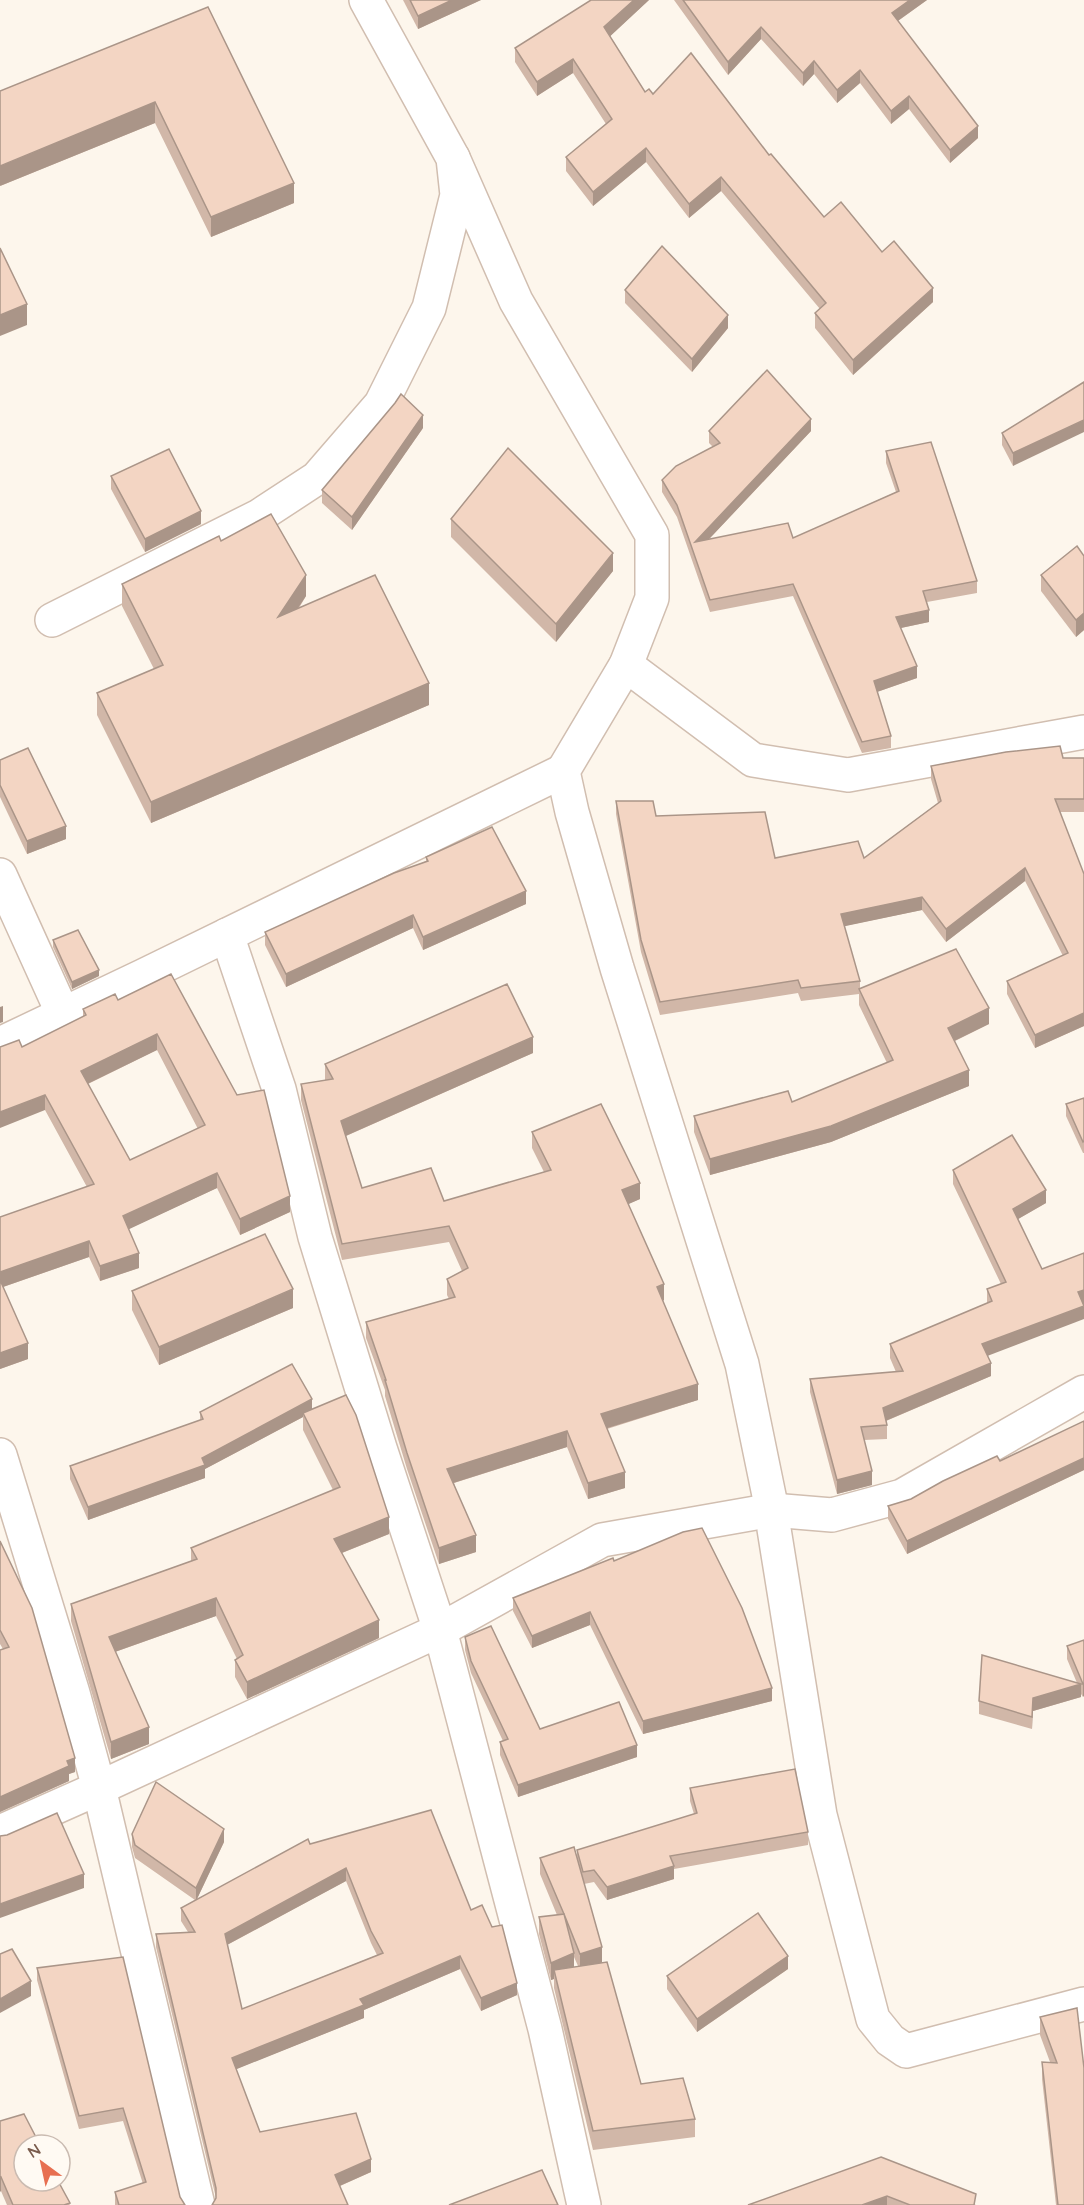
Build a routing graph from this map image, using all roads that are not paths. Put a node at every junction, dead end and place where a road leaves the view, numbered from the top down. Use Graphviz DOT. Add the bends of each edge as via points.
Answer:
graph roads {
  1 [pos="366,0"];
  2 [pos="453,158"];
  3 [pos="52,620"];
  4 [pos="626,665"];
  5 [pos="1084,732"];
  6 [pos="563,771"];
  7 [pos="0,875"];
  8 [pos="227,935"];
  9 [pos="63,1014"];
  10 [pos="0,1044"];
  11 [pos="1084,1392"];
  12 [pos="0,1455"];
  13 [pos="773,1519"];
  14 [pos="440,1630"];
  15 [pos="99,1788"];
  16 [pos="0,1832"];
  17 [pos="1084,2004"];
  18 [pos="198,2205"];
  19 [pos="584,2205"];
  1 -- 2 [label="street"];
  2 -- 3 [label="street" via="458,195 429,308 381,404 317,478 258,516"];
  2 -- 4 [label="street" via="516,301 652,535 652,597"];
  4 -- 5 [label="street" via="753,759 848,775"];
  4 -- 6 [label="street"];
  6 -- 8 [label="street"];
  6 -- 13 [label="street" via="617,968 742,1364"];
  7 -- 9 [label="street"];
  8 -- 9 [label="street"];
  8 -- 14 [label="street" via="279,1089 315,1237"];
  9 -- 10 [label="street"];
  11 -- 13 [label="street" via="902,1496 832,1515"];
  12 -- 15 [label="street"];
  13 -- 14 [label="street" via="602,1540"];
  13 -- 17 [label="street" via="820,1815 873,2019 890,2040 906,2051"];
  14 -- 15 [label="street"];
  14 -- 19 [label="street" via="545,2029"];
  15 -- 16 [label="street"];
  15 -- 18 [label="street"];
}
